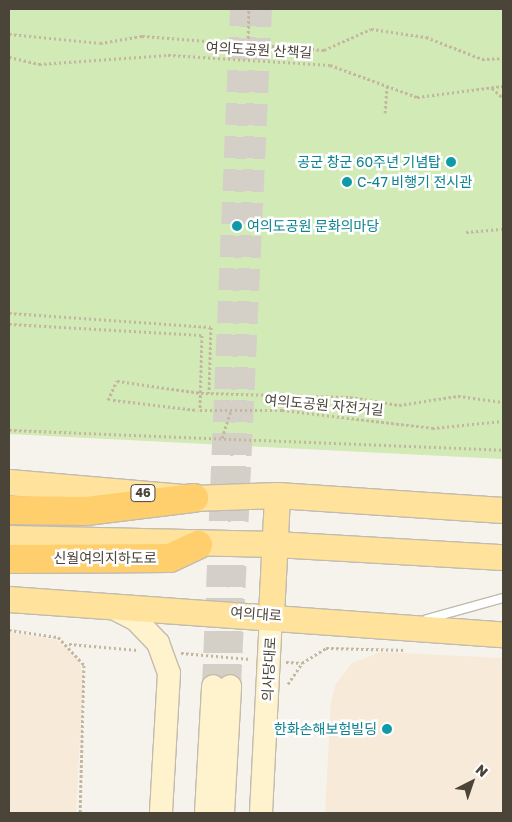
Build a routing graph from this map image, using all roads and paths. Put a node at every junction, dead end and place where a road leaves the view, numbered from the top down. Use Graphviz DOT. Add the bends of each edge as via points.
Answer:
graph roads {
  1 [pos="249,9"];
  2 [pos="9,34"];
  3 [pos="248,48"];
  4 [pos="9,57"];
  5 [pos="503,58"];
  6 [pos="503,86"];
  7 [pos="387,87"];
  8 [pos="492,88"];
  9 [pos="503,98"];
  10 [pos="385,114"];
  11 [pos="503,229"];
  12 [pos="466,232"];
  13 [pos="9,313"];
  14 [pos="9,324"];
  15 [pos="201,393"];
  16 [pos="209,394"];
  17 [pos="108,400"];
  18 [pos="114,400"];
  19 [pos="503,402"];
  20 [pos="197,410"];
  21 [pos="231,411"];
  22 [pos="503,421"];
  23 [pos="9,430"];
  24 [pos="222,439"];
  25 [pos="503,450"];
  26 [pos="9,482"];
  27 [pos="277,495"];
  28 [pos="194,498"];
  29 [pos="9,510"];
  30 [pos="503,510"];
  31 [pos="9,538"];
  32 [pos="275,544"];
  33 [pos="198,545"];
  34 [pos="503,557"];
  35 [pos="9,559"];
  36 [pos="503,598"];
  37 [pos="9,599"];
  38 [pos="106,604"];
  39 [pos="271,615"];
  40 [pos="396,628"];
  41 [pos="498,628"];
  42 [pos="9,630"];
  43 [pos="69,644"];
  44 [pos="416,650"];
  45 [pos="161,652"];
  46 [pos="269,660"];
  47 [pos="302,663"];
  48 [pos="285,691"];
  49 [pos="80,813"];
  50 [pos="162,813"];
  51 [pos="206,813"];
  52 [pos="223,813"];
  53 [pos="261,813"];
  1 -- 3 [label="path"];
  2 -- 3 [label="path" via="100,43 142,36"];
  3 -- 5 [label="path" via="324,50 371,30 426,37 482,59"];
  4 -- 7 [label="path, 여의도공원 산책길" via="39,64 168,55 330,65"];
  6 -- 8 [label="path, 여의도공원 산책길"];
  7 -- 8 [label="path, 여의도공원 산책길" via="417,97"];
  7 -- 10 [label="path"];
  8 -- 9 [label="path"];
  11 -- 12 [label="path"];
  13 -- 16 [label="path" via="211,327"];
  14 -- 15 [label="path, 여의도공원 자전거길" via="202,335"];
  15 -- 16 [label="path"];
  15 -- 17 [label="path" via="117,381"];
  15 -- 21 [label="path, 여의도공원 자전거길" via="200,410"];
  16 -- 19 [label="path" via="238,390 340,396 399,405 458,396"];
  18 -- 20 [label="path"];
  21 -- 22 [label="path, 여의도공원 자전거길" via="282,410 432,428"];
  21 -- 24 [label="path"];
  23 -- 24 [label="path"];
  24 -- 25 [label="path"];
  26 -- 28 [label="main road, 46"];
  27 -- 28 [label="main road, 46"];
  27 -- 30 [label="main road, 46"];
  27 -- 32 [label="main road, 의사당대로"];
  28 -- 29 [label="highway" via="86,512"];
  31 -- 33 [label="main road"];
  32 -- 33 [label="main road"];
  32 -- 34 [label="main road"];
  32 -- 39 [label="main road, 의사당대로"];
  33 -- 35 [label="highway, 신월여의지하도로" via="170,558"];
  36 -- 40 [label="lane"];
  37 -- 38 [label="main road, 여의대로"];
  38 -- 39 [label="main road, 여의대로"];
  38 -- 45 [label="main road" via="136,620"];
  39 -- 40 [label="main road, 여의대로"];
  39 -- 46 [label="main road, 의사당대로"];
  40 -- 41 [label="main road, 여의대로"];
  42 -- 43 [label="path" via="43,633"];
  43 -- 45 [label="path"];
  43 -- 49 [label="path" via="84,666 87,678"];
  44 -- 47 [label="path" via="334,647"];
  45 -- 46 [label="path"];
  45 -- 50 [label="main road" via="169,673"];
  46 -- 47 [label="path"];
  46 -- 53 [label="main road, 의사당대로"];
  47 -- 48 [label="path"];
  51 -- 52 [label="main road" via="221,686"];
}
